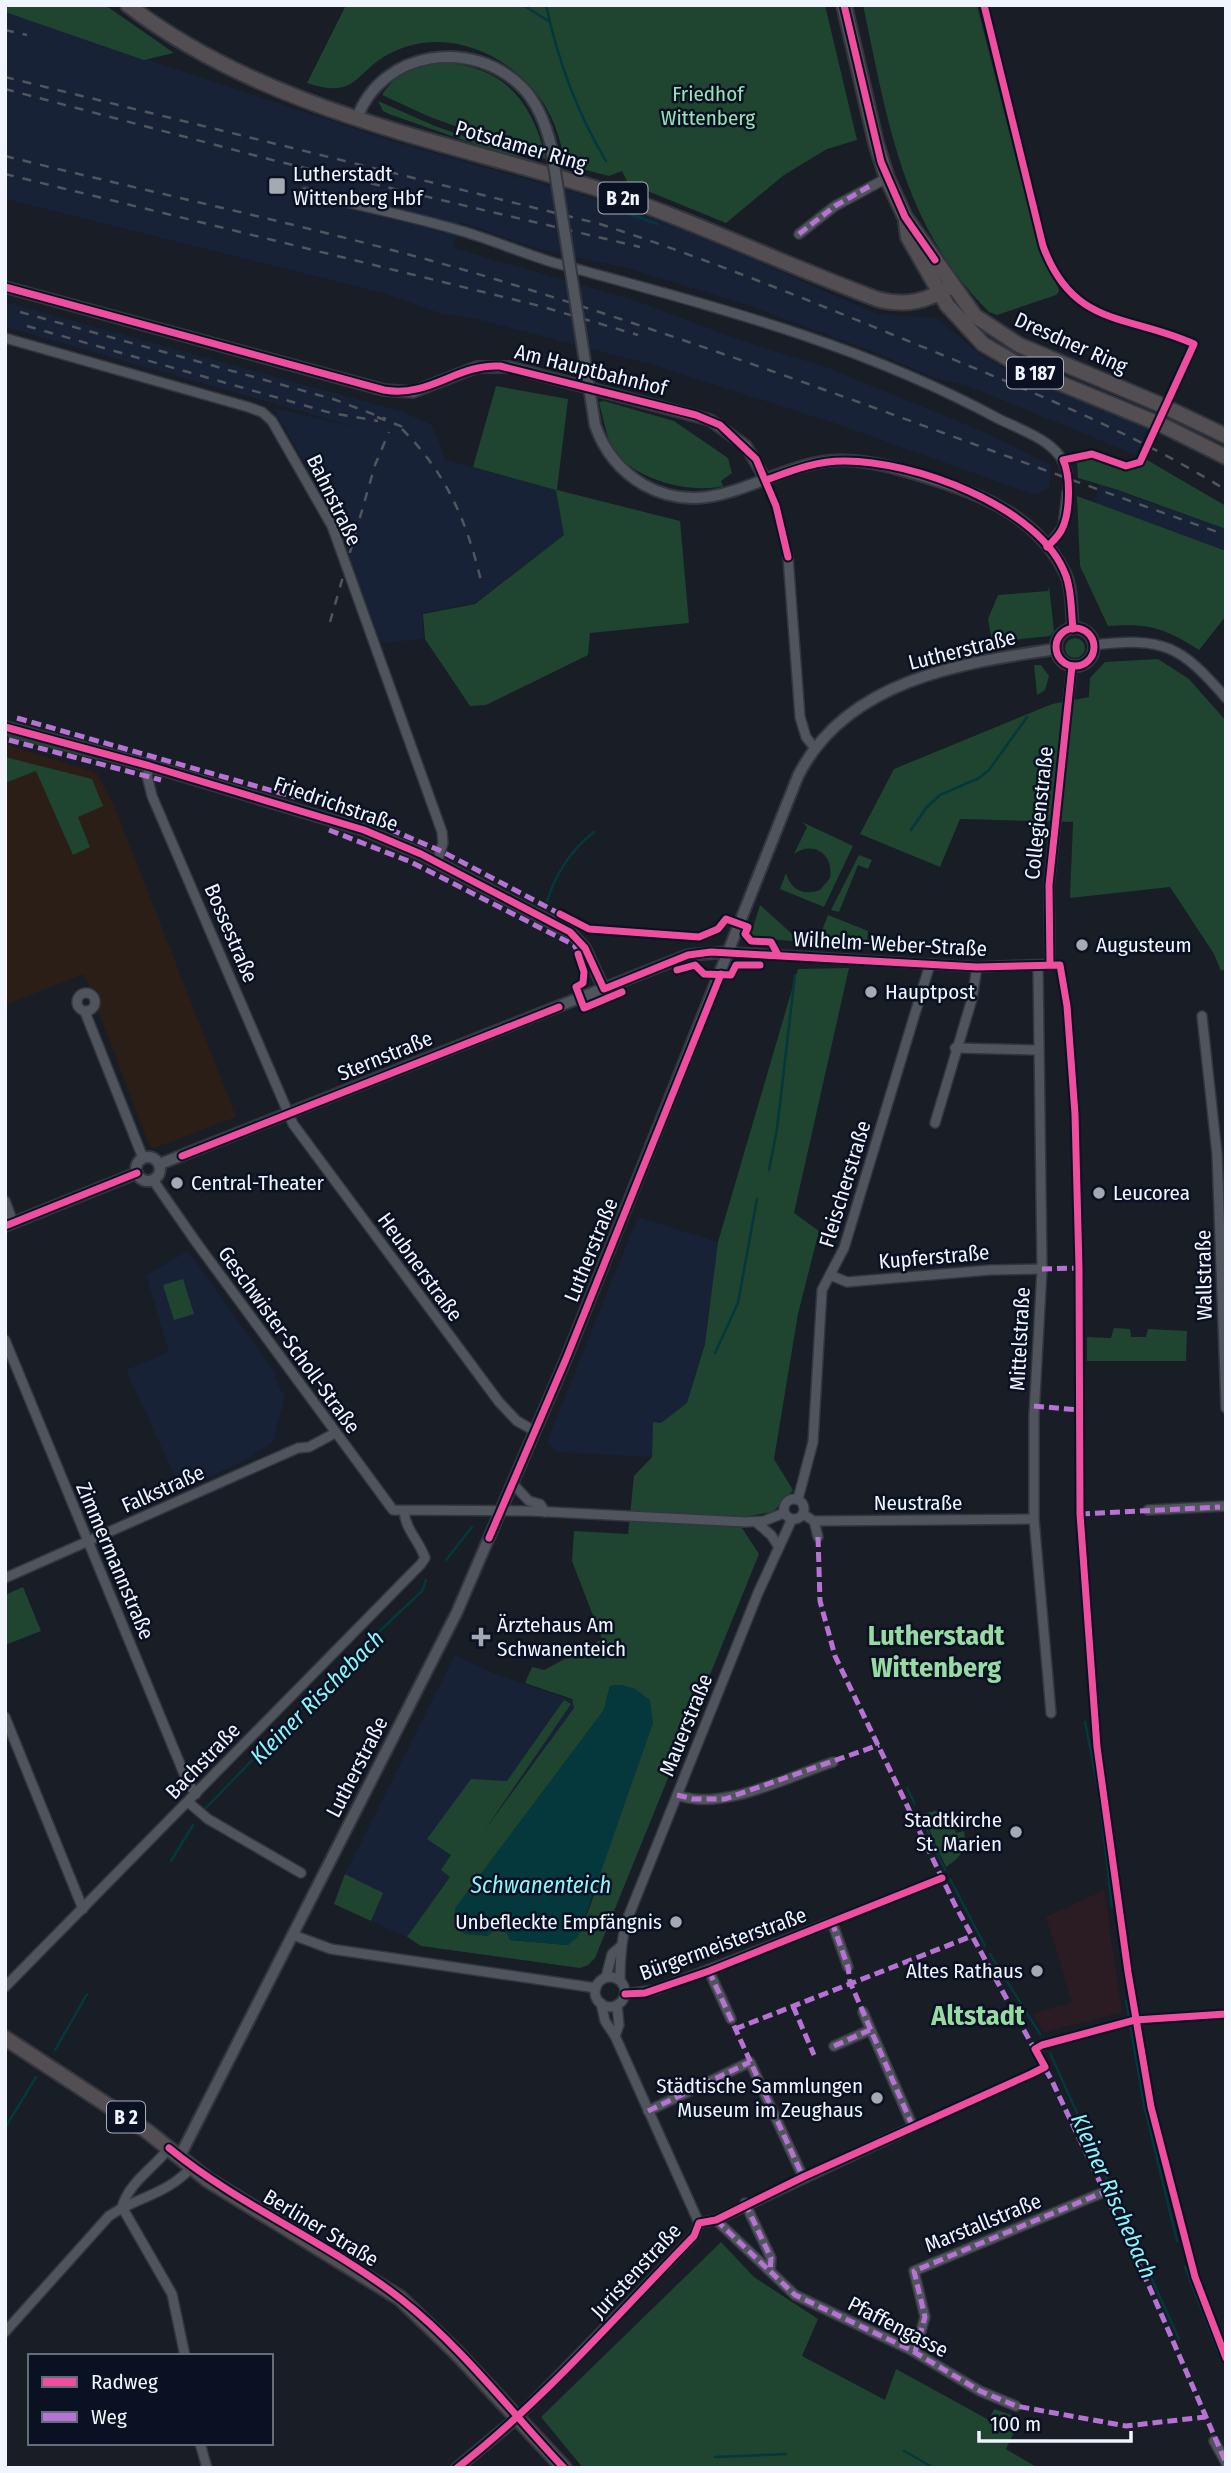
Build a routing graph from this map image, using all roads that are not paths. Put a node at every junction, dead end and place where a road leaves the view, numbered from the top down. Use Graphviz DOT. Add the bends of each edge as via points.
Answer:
graph roads {
  1 [pos="128,5"];
  2 [pos="845,5"];
  3 [pos="357,118"];
  4 [pos="887,178"];
  5 [pos="306,192"];
  6 [pos="799,234"];
  7 [pos="5,287"];
  8 [pos="946,290"];
  9 [pos="5,338"];
  10 [pos="1226,436"];
  11 [pos="1226,457"];
  12 [pos="1067,472"];
  13 [pos="766,480"];
  14 [pos="1067,494"];
  15 [pos="1047,547"];
  16 [pos="788,557"];
  17 [pos="1073,629"];
  18 [pos="1094,645"];
  19 [pos="1056,649"];
  20 [pos="1072,666"];
  21 [pos="1226,698"];
  22 [pos="5,727"];
  23 [pos="814,747"];
  24 [pos="150,765"];
  25 [pos="437,862"];
  26 [pos="729,952"];
  27 [pos="930,964"];
  28 [pos="1050,964"];
  29 [pos="1038,966"];
  30 [pos="977,967"];
  31 [pos="604,989"];
  32 [pos="85,1012"];
  33 [pos="1202,1016"];
  34 [pos="955,1048"];
  35 [pos="1038,1050"];
  36 [pos="288,1113"];
  37 [pos="935,1124"];
  38 [pos="143,1158"];
  39 [pos="160,1164"];
  40 [pos="137,1173"];
  41 [pos="153,1180"];
  42 [pos="5,1201"];
  43 [pos="9,1224"];
  44 [pos="1042,1269"];
  45 [pos="830,1275"];
  46 [pos="5,1340"];
  47 [pos="1226,1408"];
  48 [pos="535,1431"];
  49 [pos="335,1433"];
  50 [pos="513,1484"];
  51 [pos="798,1499"];
  52 [pos="1226,1506"];
  53 [pos="1148,1510"];
  54 [pos="404,1511"];
  55 [pos="501,1511"];
  56 [pos="545,1512"];
  57 [pos="803,1514"];
  58 [pos="788,1516"];
  59 [pos="1034,1520"];
  60 [pos="814,1521"];
  61 [pos="756,1522"];
  62 [pos="818,1537"];
  63 [pos="88,1541"];
  64 [pos="779,1547"];
  65 [pos="5,1578"];
  66 [pos="1051,1713"];
  67 [pos="5,1717"];
  68 [pos="833,1762"];
  69 [pos="196,1794"];
  70 [pos="677,1795"];
  71 [pos="188,1802"];
  72 [pos="301,1872"];
  73 [pos="83,1909"];
  74 [pos="293,1935"];
  75 [pos="620,1947"];
  76 [pos="848,1967"];
  77 [pos="709,1971"];
  78 [pos="607,1978"];
  79 [pos="620,1980"];
  80 [pos="5,1987"];
  81 [pos="596,1989"];
  82 [pos="625,1994"];
  83 [pos="601,2003"];
  84 [pos="617,2005"];
  85 [pos="863,2011"];
  86 [pos="731,2019"];
  87 [pos="870,2030"];
  88 [pos="615,2036"];
  89 [pos="5,2038"];
  90 [pos="834,2046"];
  91 [pos="648,2111"];
  92 [pos="174,2152"];
  93 [pos="192,2167"];
  94 [pos="803,2176"];
  95 [pos="1104,2192"];
  96 [pos="745,2203"];
  97 [pos="122,2207"];
  98 [pos="716,2220"];
  99 [pos="699,2223"];
  100 [pos="770,2271"];
  101 [pos="5,2332"];
  102 [pos="915,2352"];
  103 [pos="185,2354"];
  104 [pos="1016,2406"];
  105 [pos="517,2418"];
  106 [pos="1214,2441"];
  107 [pos="201,2445"];
  108 [pos="1226,2462"];
  109 [pos="207,2468"];
  110 [pos="457,2468"];
  111 [pos="564,2468"];
  1 -- 3 [label="main road, Potsdamer Ring / B 2n" via="225,66"];
  2 -- 4 [label="main road, B 187"];
  3 -- 8 [label="main road, Potsdamer Ring / B 2n" via="625,198 877,299 911,303"];
  3 -- 13 [label="street, bridge" via="368,94 400,67 432,57 491,67 521,87 541,115 551,146 595,425 616,463 658,492 704,499"];
  4 -- 6 [label="street" via="835,206"];
  4 -- 8 [label="main road, Dresdner Ring / B 187"];
  5 -- 12 [label="street" via="461,230 549,261 752,316 850,350 1041,441 1060,455"];
  7 -- 13 [label="street, Am Hauptbahnhof" via="384,390 422,390 483,366 532,372 710,420 746,446"];
  8 -- 10 [label="main road, Dresdner Ring / B 187" via="1008,340"];
  8 -- 11 [label="main road, Dresdner Ring / B 187" via="963,326 1006,359"];
  9 -- 25 [label="street, Bahnstraße" via="248,407 272,421 324,508 343,555 442,832"];
  13 -- 15 [label="street" via="828,461 892,468 981,495 1023,523"];
  14 -- 15 [label="street" via="1063,527"];
  15 -- 17 [label="street" via="1067,578"];
  16 -- 23 [label="street" via="800,717"];
  17 -- 18 [label="street" via="1087,632"];
  17 -- 19 [label="street" via="1061,635"];
  18 -- 20 [label="street" via="1088,661"];
  18 -- 21 [label="street" via="1139,641 1169,647 1189,659"];
  19 -- 20 [label="street" via="1060,659"];
  19 -- 23 [label="street, Lutherstraße" via="969,663 910,681 845,716"];
  20 -- 28 [label="street, Collegienstraße" via="1049,885"];
  22 -- 24 [label="street, Friedrichstraße"];
  23 -- 26 [label="street, Lutherstraße" via="798,776"];
  24 -- 25 [label="street, Friedrichstraße" via="316,814"];
  24 -- 36 [label="street, Bossestraße" via="152,796"];
  25 -- 31 [label="street, Friedrichstraße" via="576,937"];
  26 -- 27 [label="street, Wilhelm-Weber-Straße"];
  26 -- 31 [label="street" via="688,955"];
  26 -- 48 [label="street, Lutherstraße"];
  27 -- 30 [label="street, Wilhelm-Weber-Straße"];
  27 -- 45 [label="street, Fleischerstraße" via="844,1248"];
  28 -- 29 [label="street, Wilhelm-Weber-Straße"];
  29 -- 30 [label="street, Wilhelm-Weber-Straße"];
  29 -- 35 [label="street, Mittelstraße"];
  30 -- 34 [label="street" via="972,999"];
  31 -- 36 [label="street, Sternstraße"];
  32 -- 38 [label="street"];
  33 -- 47 [label="street, Wallstraße" via="1217,1154"];
  34 -- 35 [label="street"];
  34 -- 37 [label="street"];
  35 -- 44 [label="street, Mittelstraße"];
  36 -- 39 [label="street, Sternstraße"];
  36 -- 48 [label="street, Heubnerstraße" via="499,1402 517,1421"];
  38 -- 39 [label="street" via="153,1157"];
  38 -- 40 [label="street" via="137,1163"];
  39 -- 41 [label="street" via="160,1173"];
  40 -- 41 [label="street" via="144,1180"];
  40 -- 43 [label="street"];
  41 -- 49 [label="street, Geschwister-Scholl-Straße"];
  42 -- 43 [label="street"];
  44 -- 45 [label="street, Kupferstraße" via="847,1282"];
  44 -- 59 [label="street, Mittelstraße"];
  45 -- 51 [label="street, Fleischerstraße" via="821,1296 813,1442"];
  46 -- 63 [label="street, Zimmermannstraße"];
  48 -- 50 [label="street, Lutherstraße"];
  49 -- 54 [label="street, Geschwister-Scholl-Straße" via="387,1504"];
  49 -- 63 [label="street, Falkstraße"];
  50 -- 55 [label="street, Lutherstraße"];
  50 -- 56 [label="street"];
  51 -- 57 [label="street"];
  51 -- 58 [label="street" via="787,1501"];
  52 -- 53 [label="street"];
  54 -- 55 [label="street"];
  54 -- 69 [label="street, Bachstraße" via="408,1531 425,1558"];
  55 -- 56 [label="street"];
  55 -- 74 [label="street, Lutherstraße" via="444,1639"];
  56 -- 61 [label="street"];
  57 -- 58 [label="street"];
  57 -- 60 [label="street"];
  58 -- 61 [label="street"];
  58 -- 64 [label="street, Mauerstraße"];
  59 -- 60 [label="street, Neustraße"];
  59 -- 66 [label="street, Mittelstraße"];
  60 -- 62 [label="street"];
  61 -- 64 [label="street"];
  63 -- 65 [label="street, Falkstraße"];
  63 -- 69 [label="street, Zimmermannstraße"];
  64 -- 70 [label="street, Mauerstraße"];
  67 -- 73 [label="street"];
  68 -- 70 [label="street" via="725,1799 693,1800"];
  69 -- 71 [label="street, Bachstraße"];
  70 -- 75 [label="street, Mauerstraße"];
  71 -- 72 [label="street" via="208,1819"];
  71 -- 73 [label="street, Bachstraße"];
  73 -- 80 [label="street, Bachstraße"];
  74 -- 81 [label="street" via="331,1949"];
  74 -- 92 [label="street, Lutherstraße"];
  75 -- 78 [label="street, Mauerstraße" via="612,1954"];
  75 -- 79 [label="street, Mauerstraße"];
  76 -- 77 [label="street, Bürgermeisterstraße" via="832,1922"];
  77 -- 82 [label="street, Bürgermeisterstraße" via="645,1993"];
  77 -- 86 [label="street"];
  78 -- 79 [label="street"];
  78 -- 81 [label="street"];
  79 -- 82 [label="street"];
  81 -- 83 [label="street"];
  82 -- 84 [label="street"];
  83 -- 84 [label="street"];
  83 -- 88 [label="street" via="608,2029"];
  84 -- 88 [label="street"];
  85 -- 87 [label="street"];
  87 -- 90 [label="street"];
  87 -- 94 [label="street, Juristenstraße" via="913,2127"];
  88 -- 91 [label="street"];
  89 -- 92 [label="main road, Berliner Straße / B 2"];
  91 -- 94 [label="street" via="750,2062"];
  91 -- 99 [label="street"];
  92 -- 93 [label="main road, Berliner Straße / B 2"];
  92 -- 97 [label="street" via="126,2192"];
  93 -- 97 [label="street" via="171,2186"];
  93 -- 105 [label="main road, Berliner Straße / B 2" via="400,2298"];
  94 -- 96 [label="street, Juristenstraße"];
  95 -- 102 [label="street, Marstallstraße" via="914,2271 925,2317"];
  96 -- 98 [label="street, Juristenstraße"];
  96 -- 100 [label="street" via="771,2258"];
  97 -- 101 [label="street" via="98,2227"];
  97 -- 103 [label="street" via="172,2294"];
  98 -- 99 [label="street, Juristenstraße"];
  98 -- 100 [label="street, Pfaffengasse"];
  99 -- 105 [label="street, Juristenstraße" via="694,2236"];
  100 -- 102 [label="street, Pfaffengasse" via="795,2295"];
  102 -- 104 [label="street, Pfaffengasse" via="980,2391"];
  105 -- 110 [label="street"];
  105 -- 111 [label="main road, Berliner Straße / B 2"];
  106 -- 108 [label="street"];
  107 -- 109 [label="street"];
}
